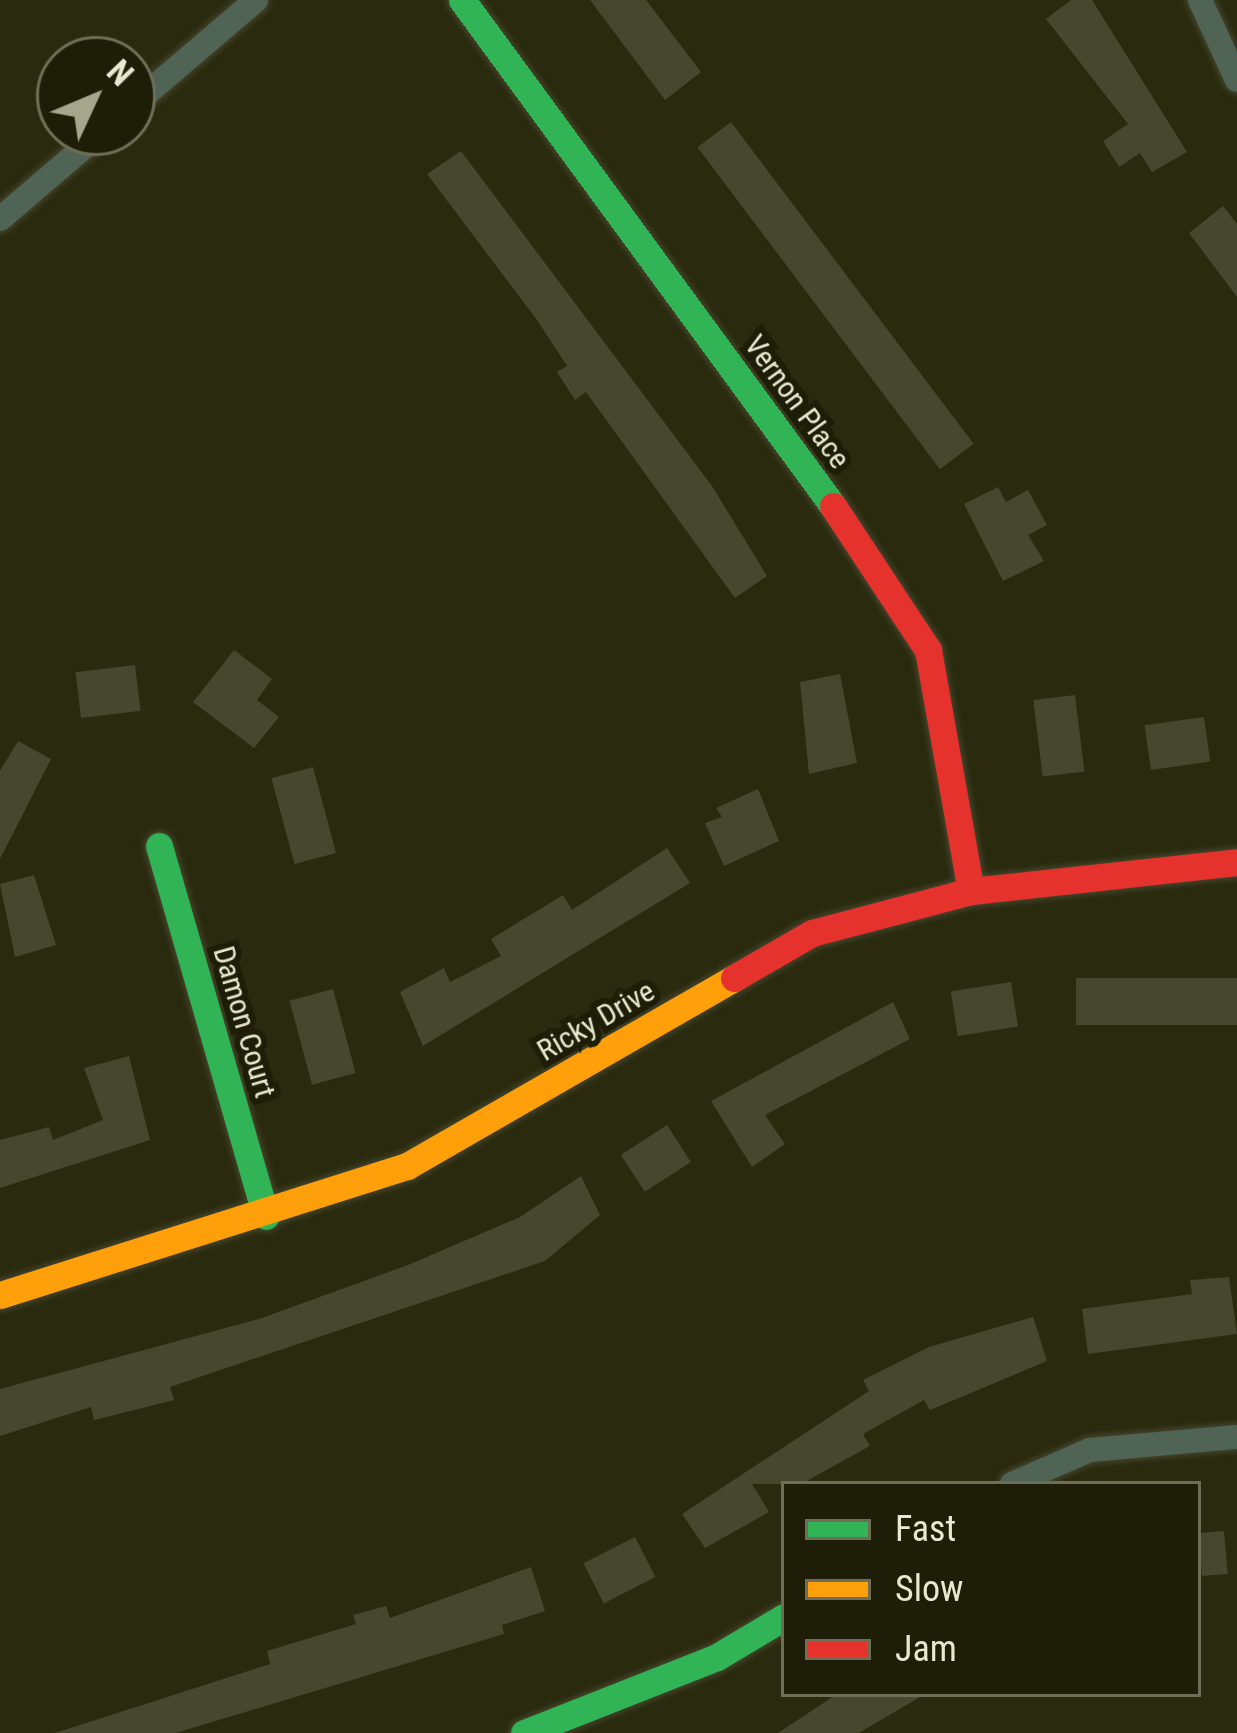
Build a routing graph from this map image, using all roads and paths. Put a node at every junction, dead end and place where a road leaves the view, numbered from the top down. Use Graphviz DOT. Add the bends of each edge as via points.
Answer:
graph roads {
  1 [pos="256,0"];
  2 [pos="462,0"];
  3 [pos="1200,0"];
  4 [pos="1237,80"];
  5 [pos="156,85"];
  6 [pos="74,156"];
  7 [pos="0,219"];
  8 [pos="159,846"];
  9 [pos="1237,862"];
  10 [pos="971,891"];
  11 [pos="266,1216"];
  12 [pos="0,1295"];
  13 [pos="1237,1437"];
  14 [pos="1019,1481"];
  15 [pos="781,1619"];
  16 [pos="524,1733"];
  1 -- 5 [label="street"];
  2 -- 10 [label="street, Vernon Place" via="889,582 928,650"];
  3 -- 4 [label="street"];
  6 -- 7 [label="street"];
  8 -- 11 [label="street, Damon Court"];
  9 -- 10 [label="street, Ricky Drive"];
  10 -- 11 [label="street, Ricky Drive" via="812,933 407,1166"];
  11 -- 12 [label="street, Ricky Drive"];
  13 -- 14 [label="street" via="1090,1450"];
  15 -- 16 [label="street" via="717,1657"];
}
